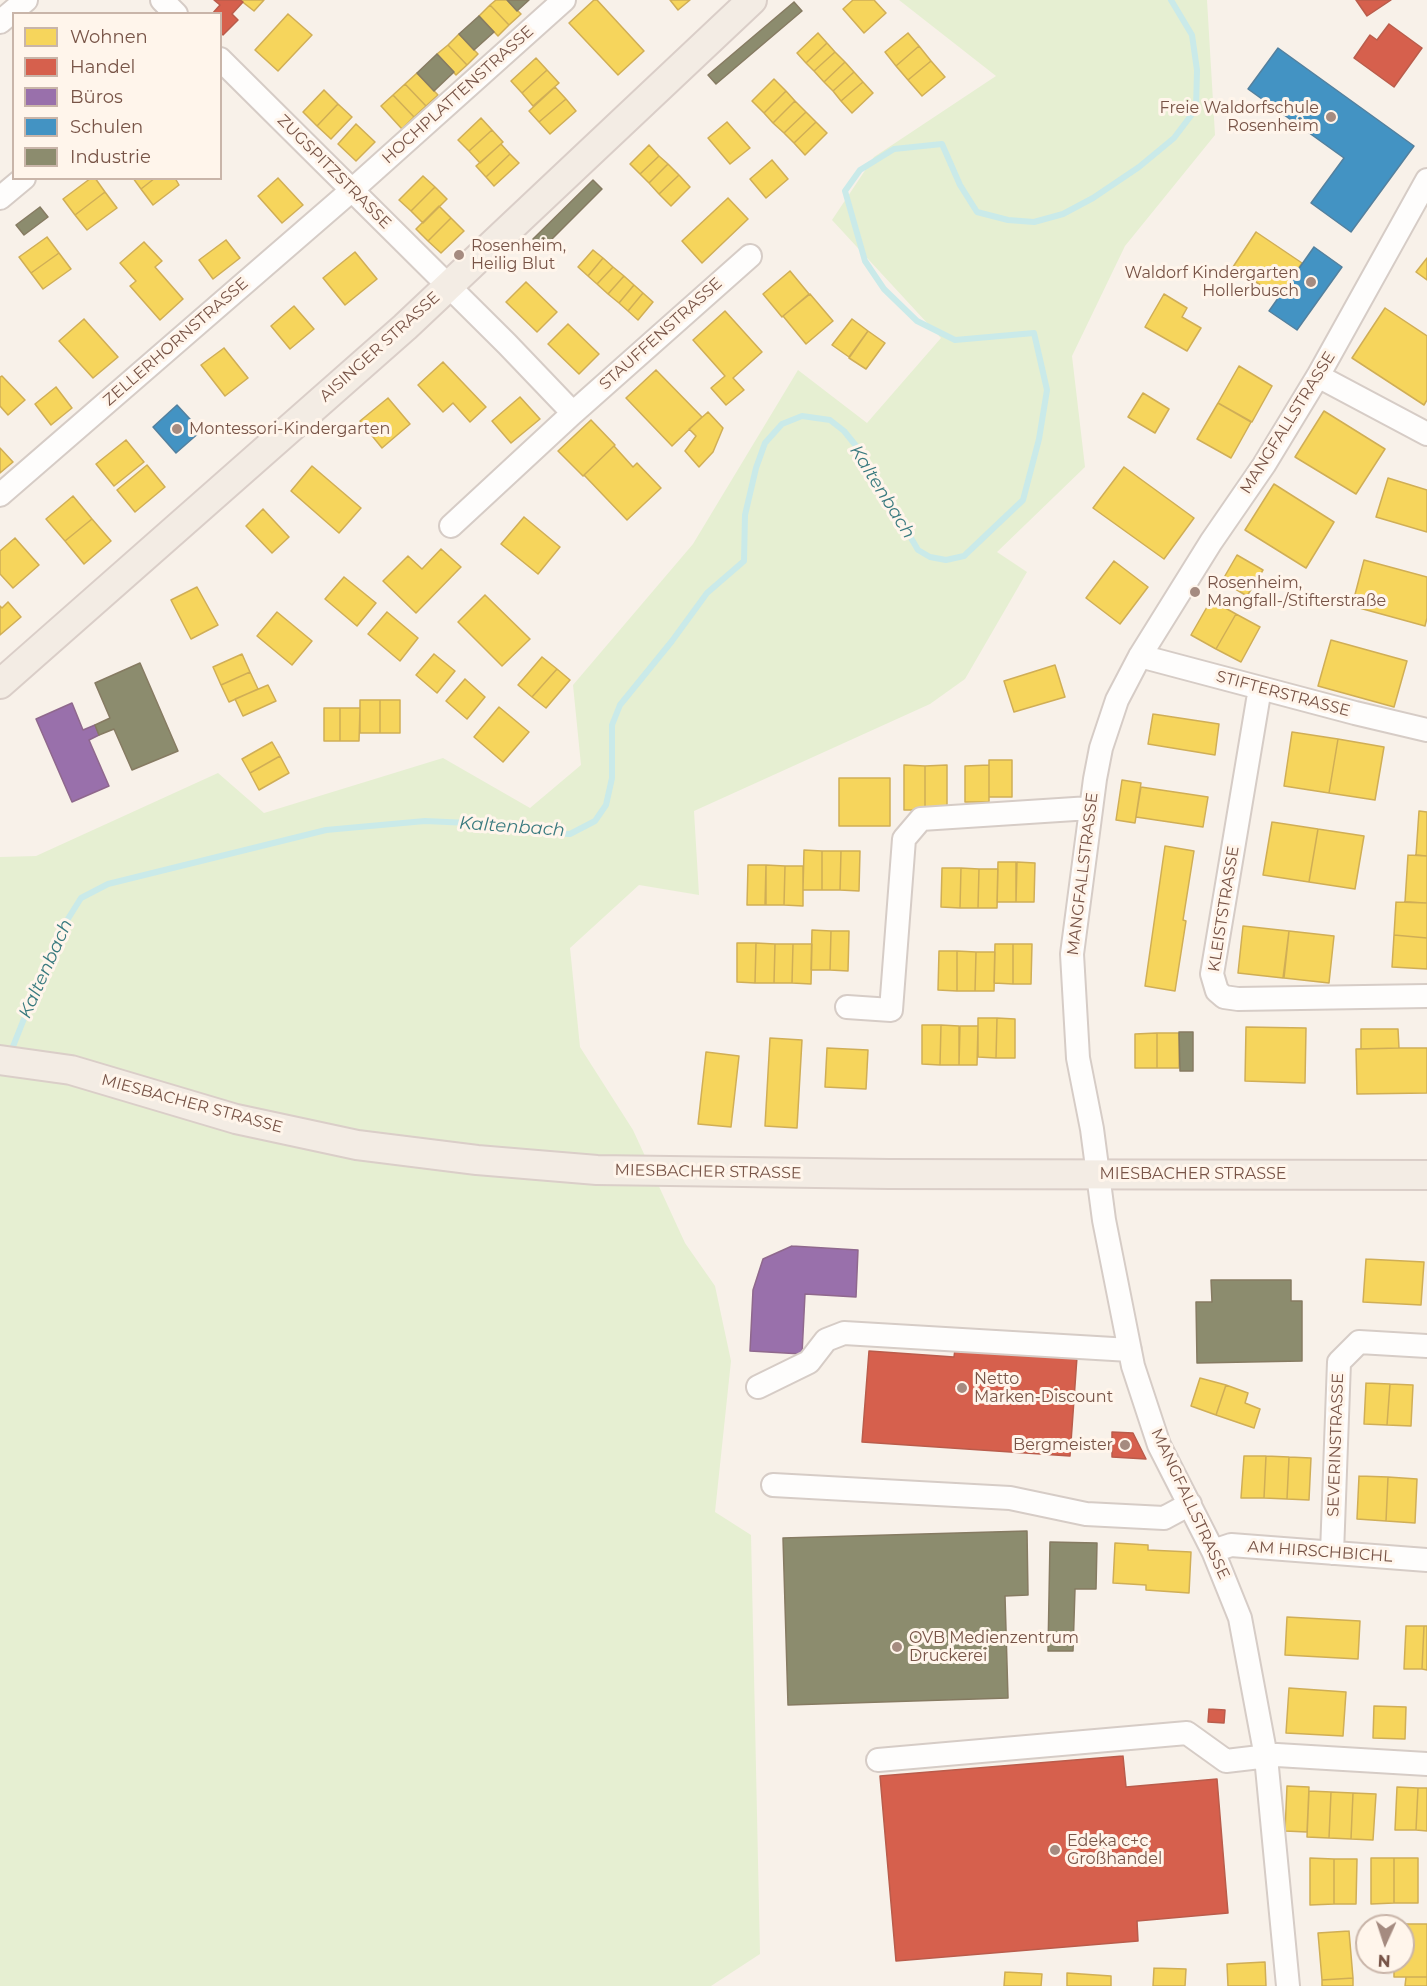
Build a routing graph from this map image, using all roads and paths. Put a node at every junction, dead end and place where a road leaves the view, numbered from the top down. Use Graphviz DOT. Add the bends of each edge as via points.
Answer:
graph roads {
  1 [pos="26,0"];
  2 [pos="564,0"];
  3 [pos="752,0"];
  4 [pos="0,22"];
  5 [pos="222,61"];
  6 [pos="22,180"];
  7 [pos="1427,180"];
  8 [pos="352,190"];
  9 [pos="0,198"];
  10 [pos="750,256"];
  11 [pos="447,286"];
  12 [pos="1318,376"];
  13 [pos="573,413"];
  14 [pos="1427,434"];
  15 [pos="0,495"];
  16 [pos="451,526"];
  17 [pos="1140,656"];
  18 [pos="0,684"];
  19 [pos="1260,688"];
  20 [pos="1427,730"];
  21 [pos="1090,808"];
  22 [pos="1427,996"];
  23 [pos="846,1007"];
  24 [pos="0,1060"];
  25 [pos="1097,1174"];
  26 [pos="1427,1175"];
  27 [pos="1427,1346"];
  28 [pos="1130,1350"];
  29 [pos="758,1387"];
  30 [pos="773,1485"];
  31 [pos="1190,1504"];
  32 [pos="1213,1551"];
  33 [pos="1332,1553"];
  34 [pos="1427,1560"];
  35 [pos="1266,1757"];
  36 [pos="878,1760"];
  37 [pos="1427,1764"];
  38 [pos="1288,1986"];
  1 -- 4 [label="street"];
  2 -- 8 [label="street, HOCHPLATTENSTRASSE"];
  3 -- 11 [label="main road, AISINGER STRASSE"];
  5 -- 8 [label="street, ZUGSPITZSTRASSE"];
  6 -- 9 [label="street"];
  7 -- 12 [label="street, MANGFALLSTRASSE"];
  8 -- 11 [label="street, ZUGSPITZSTRASSE"];
  8 -- 15 [label="street, ZELLERHORNSTRASSE"];
  10 -- 13 [label="street, STAUFFENSTRASSE"];
  11 -- 13 [label="street"];
  11 -- 18 [label="main road, AISINGER STRASSE"];
  12 -- 14 [label="street"];
  12 -- 17 [label="street, MANGFALLSTRASSE"];
  13 -- 16 [label="street, STAUFFENSTRASSE"];
  17 -- 19 [label="street, STIFTERSTRASSE"];
  17 -- 21 [label="street, MANGFALLSTRASSE" via="1106,731"];
  19 -- 20 [label="street, STIFTERSTRASSE"];
  19 -- 22 [label="street, KLEISTSTRASSE" via="1212,974 1217,991 1224,997 1238,999"];
  21 -- 23 [label="street" via="921,819 904,839 891,1010"];
  21 -- 25 [label="street, MANGFALLSTRASSE" via="1072,954 1078,1058"];
  24 -- 25 [label="main road, MIESBACHER STRASSE" via="71,1070 236,1119 357,1145 477,1160 616,1171"];
  25 -- 26 [label="main road, MIESBACHER STRASSE"];
  25 -- 28 [label="street, MANGFALLSTRASSE"];
  27 -- 33 [label="street, SEVERINSTRASSE" via="1359,1342 1339,1362"];
  28 -- 29 [label="street" via="844,1333 826,1340 809,1362"];
  28 -- 31 [label="street, MANGFALLSTRASSE" via="1160,1445"];
  30 -- 31 [label="street" via="1010,1498 1086,1514 1164,1518"];
  31 -- 32 [label="street, MANGFALLSTRASSE"];
  32 -- 33 [label="street, AM HIRSCHBICHL" via="1231,1545"];
  32 -- 35 [label="street, MANGFALLSTRASSE" via="1240,1618"];
  33 -- 34 [label="street, AM HIRSCHBICHL"];
  35 -- 36 [label="street" via="1226,1761 1187,1733"];
  35 -- 37 [label="street"];
  35 -- 38 [label="street, MANGFALLSTRASSE"];
}
